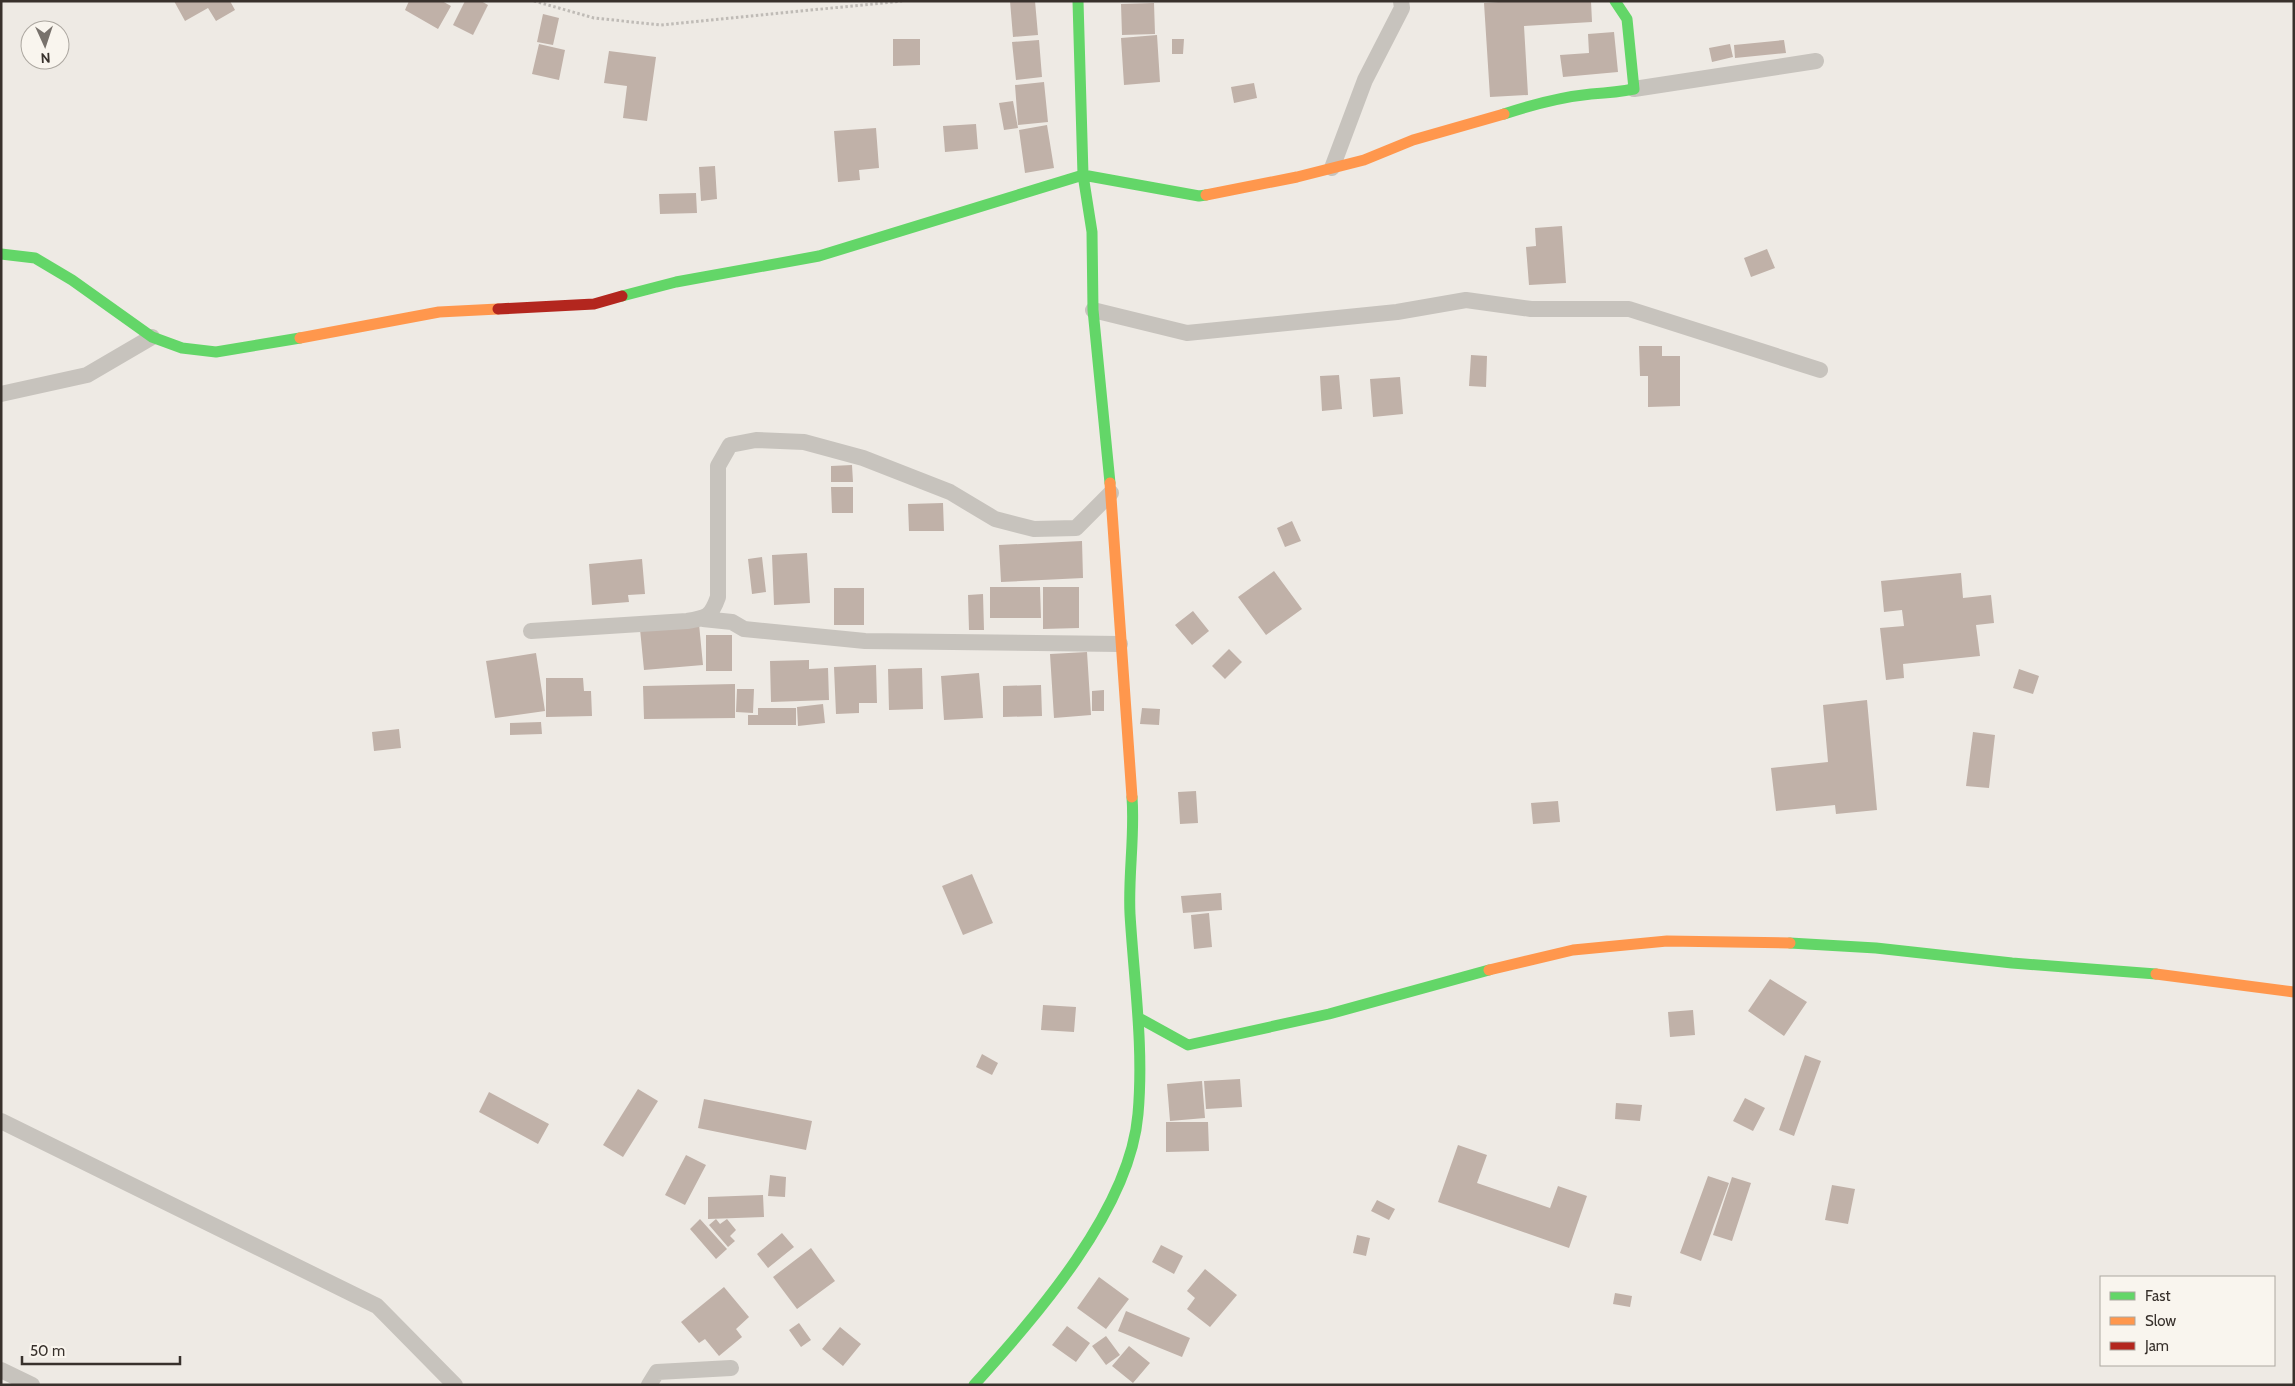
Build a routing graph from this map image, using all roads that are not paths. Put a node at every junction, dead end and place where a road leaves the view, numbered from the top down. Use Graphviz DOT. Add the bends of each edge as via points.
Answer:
graph roads {
  1 [pos="1078,1"];
  2 [pos="1401,1"];
  3 [pos="1615,1"];
  4 [pos="1816,61"];
  5 [pos="1634,89"];
  6 [pos="1332,168"];
  7 [pos="1083,175"];
  8 [pos="1,254"];
  9 [pos="1093,310"];
  10 [pos="152,337"];
  11 [pos="1820,370"];
  12 [pos="1,394"];
  13 [pos="1110,493"];
  14 [pos="703,619"];
  15 [pos="531,631"];
  16 [pos="1120,644"];
  17 [pos="2294,992"];
  18 [pos="1139,1018"];
  19 [pos="1,1121"];
  20 [pos="731,1368"];
  21 [pos="1,1370"];
  22 [pos="32,1385"];
  23 [pos="455,1385"];
  24 [pos="649,1385"];
  25 [pos="974,1385"];
  1 -- 7 [label="street"];
  2 -- 6 [label="street" via="1402,8 1365,80"];
  3 -- 5 [label="street" via="1627,19"];
  4 -- 5 [label="street"];
  5 -- 6 [label="street" via="1528,106"];
  6 -- 7 [label="street" via="1199,196"];
  7 -- 9 [label="street" via="1092,232"];
  7 -- 10 [label="street" via="819,256 676,282 594,304 439,312 216,352 182,348"];
  8 -- 10 [label="street" via="35,258"];
  9 -- 11 [label="street" via="1187,334 1388,313 1466,300 1531,309 1629,309"];
  9 -- 13 [label="street"];
  10 -- 12 [label="street" via="87,375"];
  13 -- 14 [label="street" via="1076,528 1034,529 995,519 950,492 863,458 804,442 756,440 730,446 718,466 718,597 713,612"];
  13 -- 16 [label="street"];
  14 -- 15 [label="street"];
  14 -- 16 [label="street" via="732,622 744,628 864,641"];
  16 -- 18 [label="street" via="1133,810 1130,912"];
  17 -- 18 [label="street" via="2132,971 2012,963 1876,948 1667,941 1573,950 1451,979 1329,1014 1188,1045"];
  18 -- 25 [label="street" via="1138,1116 1129,1158 1115,1196 1083,1248 1018,1336"];
  19 -- 23 [label="street" via="377,1306"];
  20 -- 24 [label="street" via="657,1372"];
  21 -- 22 [label="street"];
}
